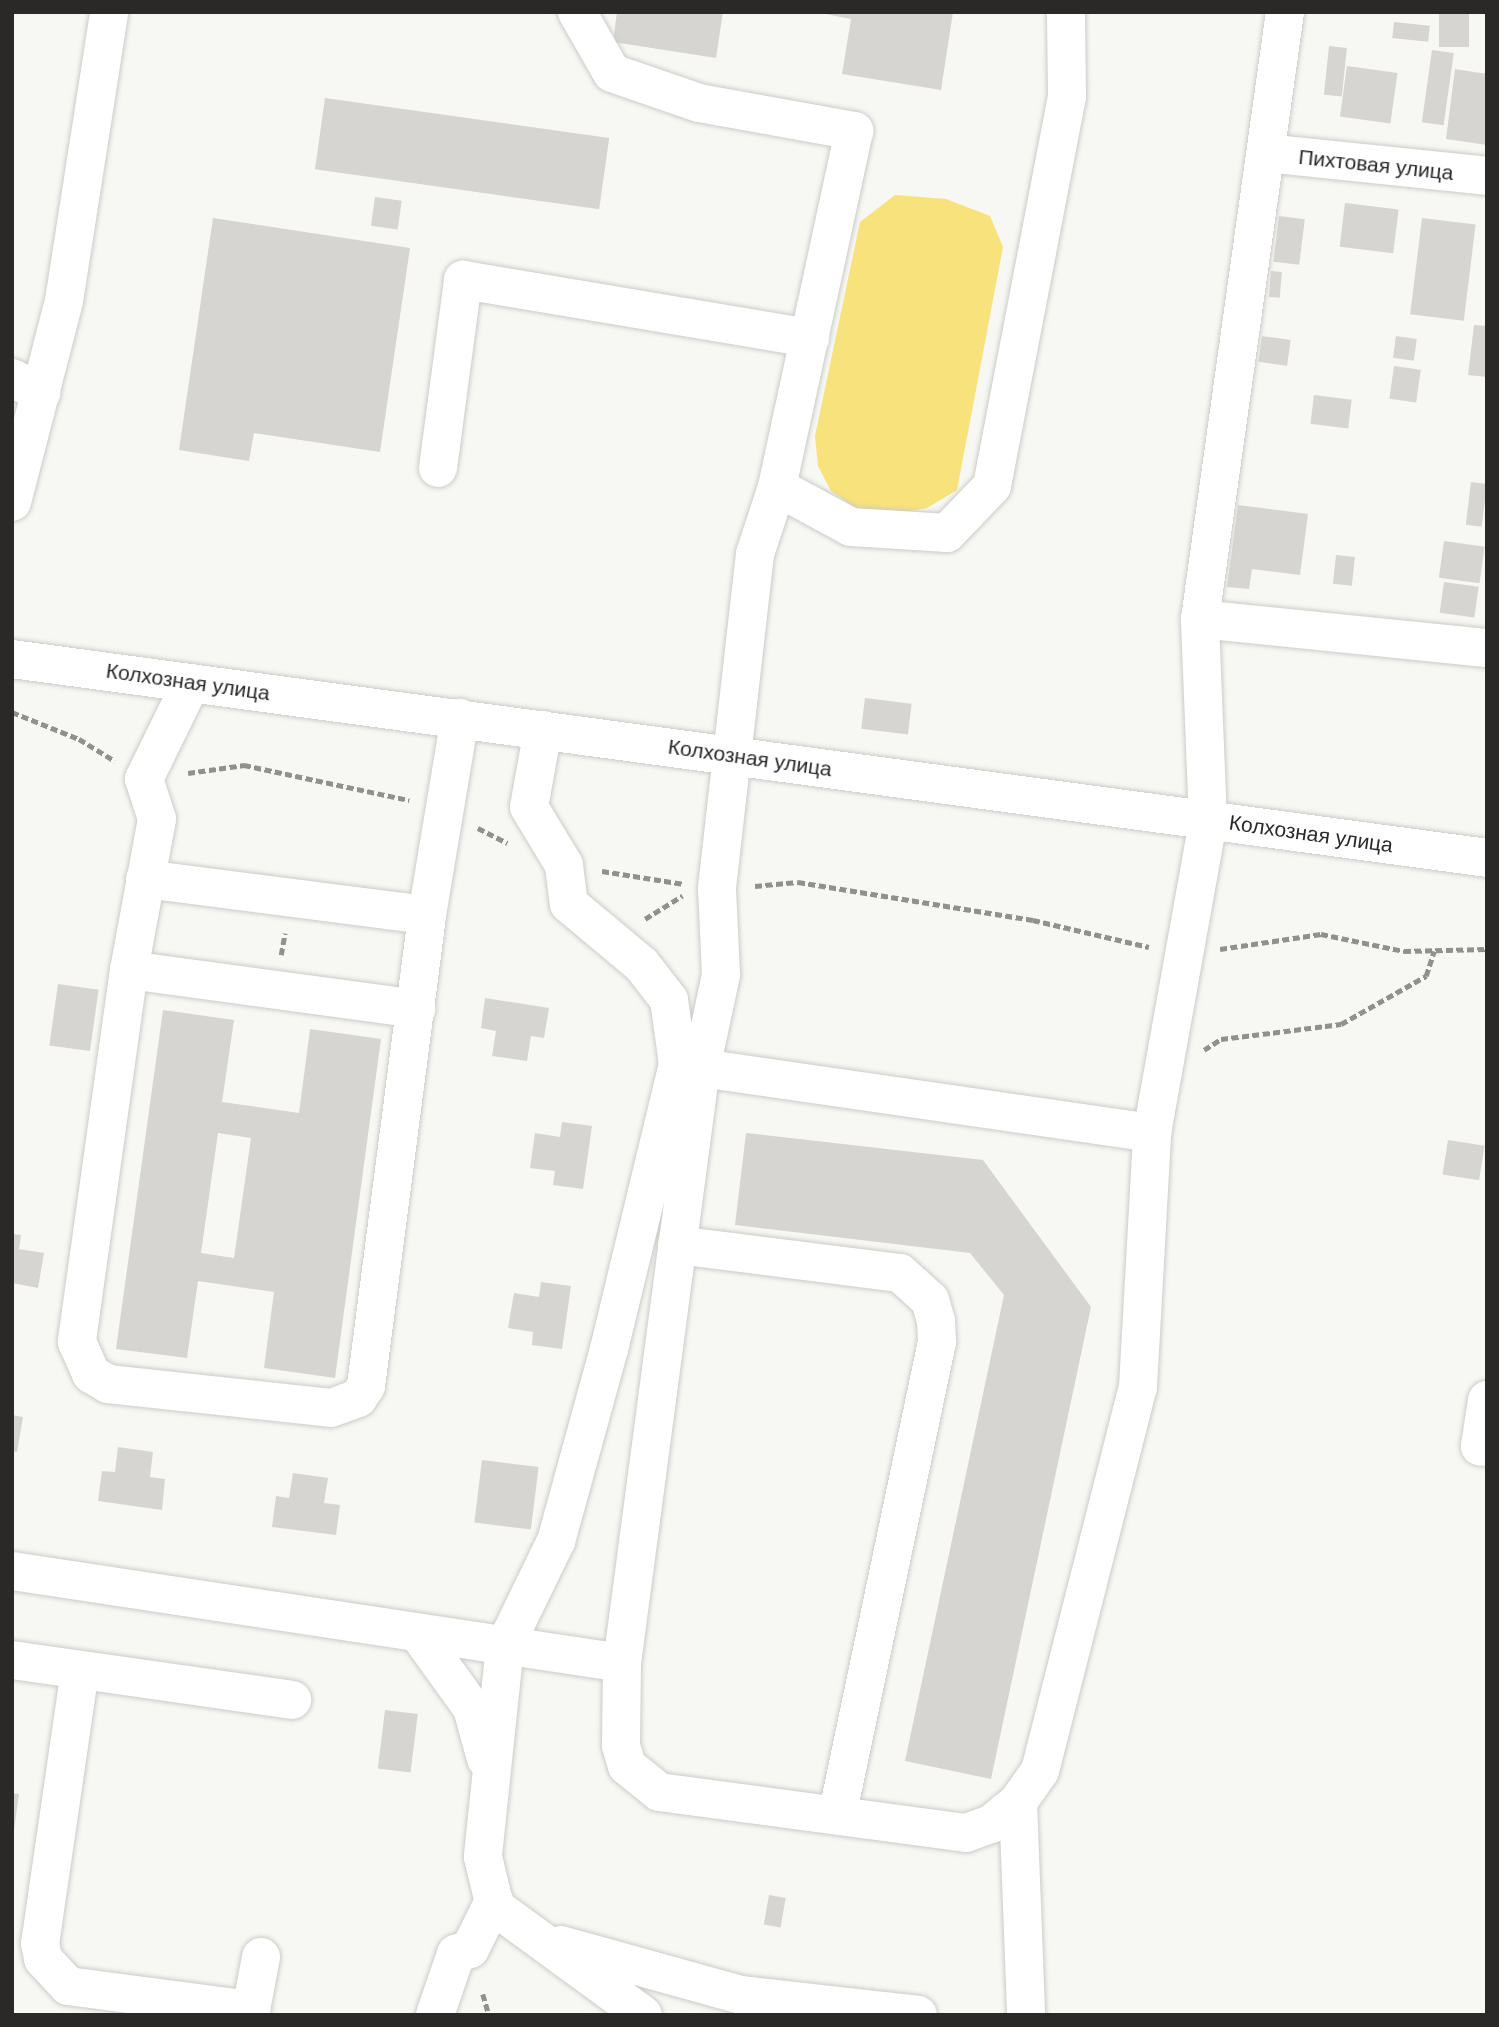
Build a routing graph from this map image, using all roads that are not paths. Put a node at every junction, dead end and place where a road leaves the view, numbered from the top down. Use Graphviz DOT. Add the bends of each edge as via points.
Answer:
graph roads {
  1 [pos="109,12"];
  2 [pos="577,12"];
  3 [pos="1066,12"];
  4 [pos="1285,12"];
  5 [pos="1266,153"];
  6 [pos="1487,176"];
  7 [pos="810,338"];
  8 [pos="26,386"];
  9 [pos="438,468"];
  10 [pos="777,487"];
  11 [pos="12,502"];
  12 [pos="1200,619"];
  13 [pos="1487,648"];
  14 [pos="12,659"];
  15 [pos="191,683"];
  16 [pos="460,719"];
  17 [pos="543,730"];
  18 [pos="729,755"];
  19 [pos="1208,821"];
  20 [pos="1487,858"];
  21 [pos="145,879"];
  22 [pos="427,915"];
  23 [pos="129,970"];
  24 [pos="416,1009"];
  25 [pos="701,1068"];
  26 [pos="1152,1133"];
  27 [pos="677,1245"];
  28 [pos="1487,1400"];
  29 [pos="1487,1447"];
  30 [pos="12,1571"];
  31 [pos="420,1636"];
  32 [pos="505,1646"];
  33 [pos="12,1660"];
  34 [pos="622,1663"];
  35 [pos="80,1670"];
  36 [pos="292,1700"];
  37 [pos="491,1780"];
  38 [pos="1018,1802"];
  39 [pos="837,1816"];
  40 [pos="494,1901"];
  41 [pos="531,1936"];
  42 [pos="261,1957"];
  43 [pos="435,2015"];
  44 [pos="643,2015"];
  45 [pos="918,2015"];
  46 [pos="1026,2015"];
  1 -- 8 [label="street" via="64,301"];
  2 -- 7 [label="street" via="612,73 699,103 855,131"];
  3 -- 10 [label="street" via="1068,97 992,486 947,533 851,527"];
  4 -- 5 [label="street"];
  5 -- 6 [label="street, Пихтовая улица"];
  5 -- 12 [label="street"];
  7 -- 9 [label="street" via="463,280"];
  7 -- 10 [label="street"];
  8 -- 11 [label="street"];
  10 -- 18 [label="street" via="755,554"];
  12 -- 13 [label="street"];
  12 -- 19 [label="street"];
  14 -- 15 [label="street, Колхозная улица"];
  15 -- 16 [label="street, Колхозная улица"];
  15 -- 21 [label="street" via="144,779 157,819"];
  16 -- 17 [label="street, Колхозная улица"];
  16 -- 22 [label="street"];
  17 -- 18 [label="street, Колхозная улица"];
  17 -- 32 [label="street" via="529,807 564,865 569,904 642,965 669,1000 678,1064 609,1349 556,1541"];
  18 -- 19 [label="street, Колхозная улица"];
  18 -- 25 [label="street" via="707,887 722,975"];
  19 -- 20 [label="street, Колхозная улица"];
  19 -- 26 [label="street"];
  21 -- 22 [label="street"];
  21 -- 23 [label="street"];
  22 -- 24 [label="street"];
  23 -- 24 [label="street"];
  23 -- 24 [label="street" via="78,1342 91,1374 108,1384 331,1408 358,1398 366,1386"];
  25 -- 26 [label="street"];
  25 -- 27 [label="street"];
  26 -- 38 [label="street" via="1138,1387 1040,1771"];
  27 -- 34 [label="street"];
  27 -- 39 [label="street" via="900,1273 930,1300 936,1321 937,1342"];
  28 -- 29 [label="street" via="1480,1446"];
  30 -- 31 [label="street"];
  31 -- 32 [label="street"];
  31 -- 37 [label="street" via="472,1708"];
  32 -- 34 [label="street"];
  32 -- 37 [label="street"];
  33 -- 35 [label="street"];
  34 -- 39 [label="street" via="621,1746 627,1766 640,1781 659,1792"];
  35 -- 36 [label="street"];
  35 -- 42 [label="street" via="40,1943 43,1959 68,1986 251,2010"];
  37 -- 40 [label="street" via="483,1857"];
  38 -- 39 [label="street" via="991,1824 967,1833"];
  38 -- 46 [label="street"];
  40 -- 41 [label="street"];
  40 -- 43 [label="street" via="470,1949 456,1954"];
  41 -- 44 [label="street"];
  41 -- 45 [label="street" via="741,1996"];
}
